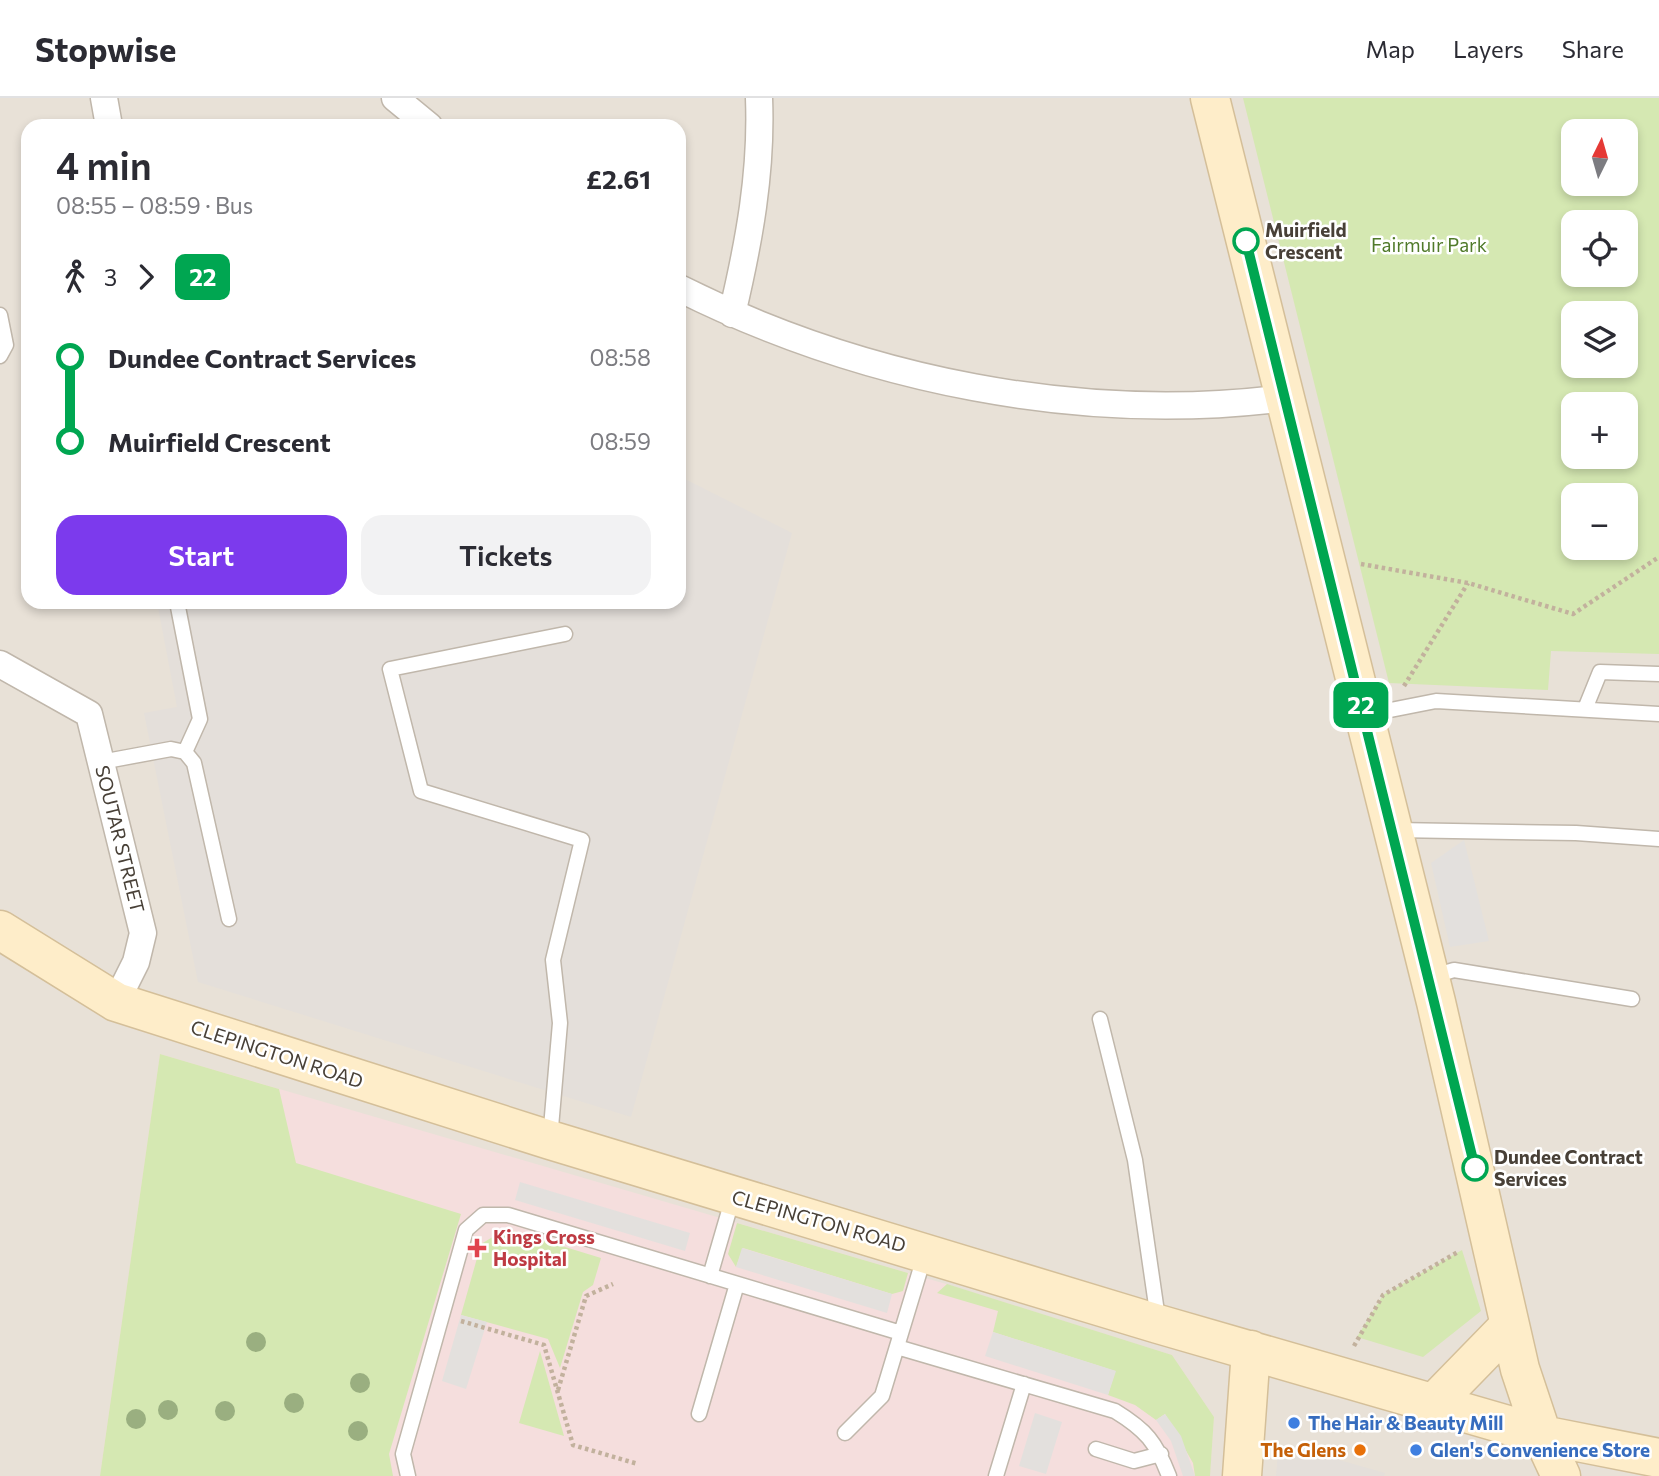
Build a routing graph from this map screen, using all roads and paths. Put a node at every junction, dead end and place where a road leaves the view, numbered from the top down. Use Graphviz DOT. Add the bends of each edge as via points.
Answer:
graph roads {
  1 [pos="104,98"];
  2 [pos="395,98"];
  3 [pos="759,98"];
  4 [pos="1210,98"];
  5 [pos="108,119"];
  6 [pos="420,119"];
  7 [pos="686,291"];
  8 [pos="732,314"];
  9 [pos="0,315"];
  10 [pos="0,356"];
  11 [pos="1285,398"];
  12 [pos="1659,557"];
  13 [pos="1325,558"];
  14 [pos="1468,583"];
  15 [pos="178,609"];
  16 [pos="565,634"];
  17 [pos="0,664"];
  18 [pos="1659,674"];
  19 [pos="1585,709"];
  20 [pos="1659,714"];
  21 [pos="1364,715"];
  22 [pos="185,752"];
  23 [pos="101,762"];
  24 [pos="1393,830"];
  25 [pos="1659,839"];
  26 [pos="229,919"];
  27 [pos="0,930"];
  28 [pos="1430,977"];
  29 [pos="1632,999"];
  30 [pos="116,1002"];
  31 [pos="1100,1019"];
  32 [pos="550,1140"];
  33 [pos="733,1196"];
  34 [pos="1490,1239"];
  35 [pos="925,1253"];
  36 [pos="710,1276"];
  37 [pos="613,1284"];
  38 [pos="737,1284"];
  39 [pos="442,1316"];
  40 [pos="1158,1324"];
  41 [pos="1509,1326"];
  42 [pos="899,1340"];
  43 [pos="1251,1350"];
  44 [pos="1344,1377"];
  45 [pos="1024,1384"];
  46 [pos="558,1391"];
  47 [pos="1434,1403"];
  48 [pos="699,1414"];
  49 [pos="845,1433"];
  50 [pos="1542,1435"];
  51 [pos="1096,1449"];
  52 [pos="1161,1454"];
  53 [pos="1649,1463"];
  54 [pos="638,1464"];
  55 [pos="408,1476"];
  56 [pos="996,1476"];
  57 [pos="1169,1476"];
  58 [pos="1242,1476"];
  59 [pos="1561,1476"];
  1 -- 5 [label="street"];
  2 -- 6 [label="street"];
  3 -- 8 [label="street" via="761,142 752,229"];
  4 -- 11 [label="street"];
  7 -- 8 [label="street"];
  8 -- 11 [label="street" via="865,362 995,391 1114,404 1225,405"];
  9 -- 10 [label="lane" via="6,345"];
  11 -- 13 [label="street"];
  12 -- 14 [label="path" via="1573,614"];
  13 -- 14 [label="path"];
  13 -- 21 [label="street"];
  14 -- 21 [label="path" via="1399,694"];
  15 -- 22 [label="lane" via="200,719"];
  16 -- 32 [label="lane" via="390,669 421,790 582,840 553,960 560,1023"];
  17 -- 23 [label="street, SOUTAR STREET" via="89,714"];
  18 -- 19 [label="lane" via="1600,672"];
  19 -- 20 [label="lane"];
  19 -- 21 [label="lane" via="1436,701"];
  21 -- 24 [label="street"];
  22 -- 23 [label="lane" via="171,749"];
  22 -- 26 [label="lane" via="194,763"];
  23 -- 30 [label="street, SOUTAR STREET" via="143,933 136,962"];
  24 -- 25 [label="lane"];
  24 -- 28 [label="street"];
  27 -- 30 [label="street, CLEPINGTON ROAD"];
  28 -- 29 [label="lane" via="1454,971"];
  28 -- 34 [label="street"];
  30 -- 32 [label="street, CLEPINGTON ROAD"];
  31 -- 40 [label="lane" via="1135,1160"];
  32 -- 33 [label="street, CLEPINGTON ROAD"];
  33 -- 35 [label="street, CLEPINGTON ROAD"];
  33 -- 36 [label="lane"];
  34 -- 41 [label="street"];
  34 -- 44 [label="path" via="1383,1295 1357,1336"];
  35 -- 40 [label="street, CLEPINGTON ROAD"];
  35 -- 42 [label="lane"];
  36 -- 38 [label="lane"];
  36 -- 39 [label="lane" via="508,1215 483,1214 466,1230"];
  37 -- 46 [label="path" via="586,1296"];
  38 -- 42 [label="lane"];
  38 -- 48 [label="lane"];
  39 -- 46 [label="path" via="544,1345"];
  39 -- 55 [label="lane" via="403,1454"];
  40 -- 43 [label="street, CLEPINGTON ROAD"];
  41 -- 47 [label="street"];
  41 -- 50 [label="street"];
  42 -- 45 [label="lane"];
  42 -- 49 [label="lane" via="882,1396"];
  43 -- 44 [label="street, CLEPINGTON ROAD"];
  43 -- 58 [label="street"];
  44 -- 47 [label="street, CLEPINGTON ROAD"];
  45 -- 52 [label="lane" via="1115,1411 1143,1428"];
  45 -- 56 [label="lane"];
  46 -- 54 [label="path" via="573,1445"];
  47 -- 50 [label="street, CLEPINGTON ROAD"];
  50 -- 53 [label="street, CLEPINGTON ROAD"];
  50 -- 59 [label="street"];
  51 -- 52 [label="lane" via="1133,1461"];
  52 -- 57 [label="lane"];
}
